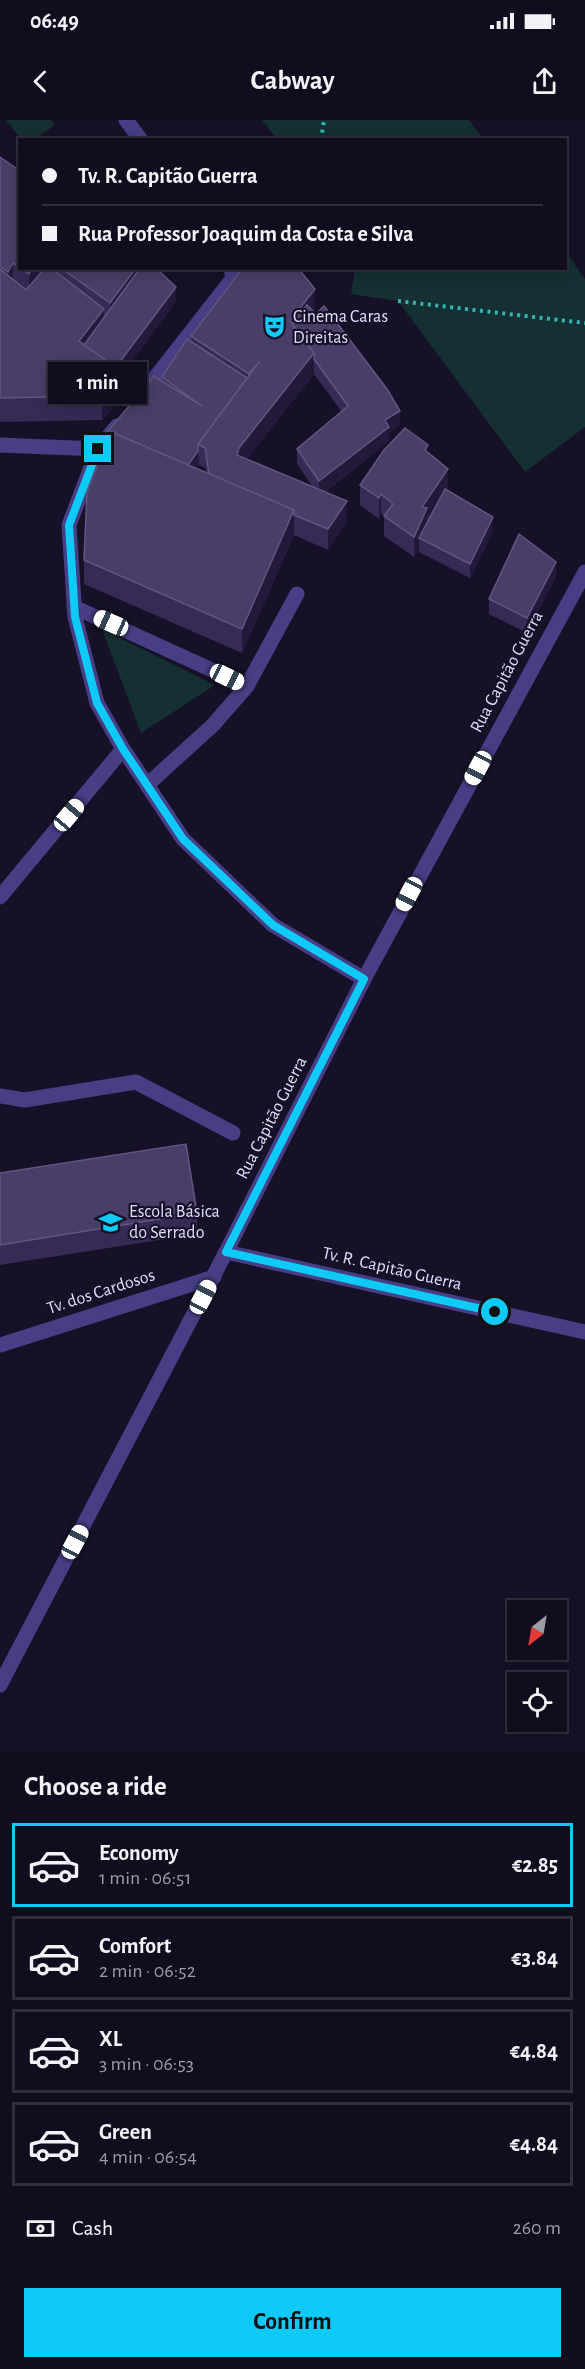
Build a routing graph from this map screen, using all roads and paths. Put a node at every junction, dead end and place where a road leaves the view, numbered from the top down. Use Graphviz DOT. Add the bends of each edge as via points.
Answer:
graph roads {
  1 [pos="126,120"];
  2 [pos="324,120"];
  3 [pos="140,138"];
  4 [pos="321,138"];
  5 [pos="231,270"];
  6 [pos="398,301"];
  7 [pos="585,323"];
  8 [pos="0,445"];
  9 [pos="98,449"];
  10 [pos="585,572"];
  11 [pos="297,594"];
  12 [pos="74,607"];
  13 [pos="247,686"];
  14 [pos="123,749"];
  15 [pos="147,785"];
  16 [pos="0,897"];
  17 [pos="364,979"];
  18 [pos="0,1096"];
  19 [pos="233,1133"];
  20 [pos="226,1252"];
  21 [pos="214,1277"];
  22 [pos="585,1332"];
  23 [pos="0,1345"];
  24 [pos="0,1685"];
  1 -- 3 [label="street"];
  2 -- 4 [label="path"];
  5 -- 9 [label="street" via="233,278"];
  6 -- 7 [label="path"];
  8 -- 9 [label="street"];
  9 -- 12 [label="street" via="69,525"];
  10 -- 17 [label="street, Rua Capitão Guerra"];
  11 -- 13 [label="street"];
  12 -- 13 [label="street"];
  12 -- 14 [label="street" via="97,703"];
  13 -- 15 [label="street" via="213,725"];
  14 -- 15 [label="street"];
  14 -- 16 [label="street"];
  15 -- 17 [label="street" via="183,839 273,925"];
  17 -- 20 [label="street, Rua Capitão Guerra"];
  18 -- 19 [label="street" via="25,1100 136,1082"];
  20 -- 21 [label="street, Rua Capitão Guerra"];
  20 -- 22 [label="street, Tv. R. Capitão Guerra"];
  21 -- 23 [label="street, Tv. dos Cardosos"];
  21 -- 24 [label="street, Rua Capitão Guerra"];
}
